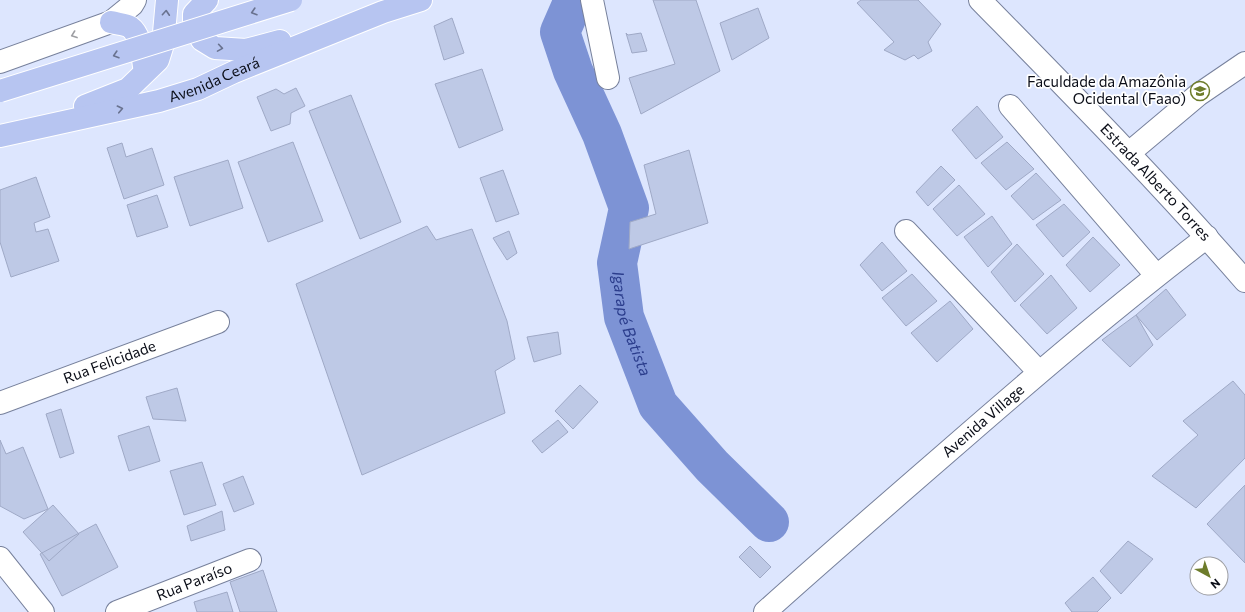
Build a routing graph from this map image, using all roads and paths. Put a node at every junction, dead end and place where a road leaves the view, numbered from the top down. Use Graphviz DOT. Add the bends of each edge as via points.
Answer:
graph roads {
  1 [pos="135,0"];
  2 [pos="167,0"];
  3 [pos="207,0"];
  4 [pos="291,0"];
  5 [pos="421,0"];
  6 [pos="592,0"];
  7 [pos="980,0"];
  8 [pos="383,12"];
  9 [pos="111,22"];
  10 [pos="0,62"];
  11 [pos="1245,63"];
  12 [pos="144,74"];
  13 [pos="608,78"];
  14 [pos="0,91"];
  15 [pos="1010,106"];
  16 [pos="24,130"];
  17 [pos="0,136"];
  18 [pos="1129,153"];
  19 [pos="906,231"];
  20 [pos="1206,237"];
  21 [pos="1156,275"];
  22 [pos="1245,281"];
  23 [pos="218,322"];
  24 [pos="1039,372"];
  25 [pos="0,403"];
  26 [pos="0,558"];
  27 [pos="250,560"];
  28 [pos="43,612"];
  29 [pos="117,612"];
  30 [pos="764,612"];
  1 -- 9 [label="street"];
  12 -- 2 [label="main road, one-way" via="158,60 163,44"];
  3 -- 8 [label="main road, one-way" via="194,14 194,26 202,40 215,48 246,50"];
  4 -- 14 [label="main road, one-way, bridge"];
  5 -- 8 [label="main road, Avenida Ceará"];
  6 -- 13 [label="street"];
  7 -- 18 [label="street, Estrada Alberto Torres"];
  16 -- 8 [label="main road, Avenida Ceará, one-way" via="159,101 198,89"];
  9 -- 10 [label="street, one-way"];
  9 -- 12 [label="main road" via="130,27 136,33"];
  11 -- 18 [label="street" via="1198,95"];
  12 -- 16 [label="main road" via="128,89"];
  15 -- 21 [label="street"];
  16 -- 17 [label="main road, Avenida Ceará"];
  18 -- 20 [label="street, Estrada Alberto Torres"];
  19 -- 24 [label="street"];
  20 -- 21 [label="street, Avenida Village"];
  20 -- 22 [label="street, Estrada Alberto Torres"];
  21 -- 24 [label="street, Avenida Village"];
  23 -- 25 [label="street, Rua Felicidade"];
  24 -- 30 [label="street, Avenida Village"];
  26 -- 28 [label="street"];
  27 -- 29 [label="street, Rua Paraíso"];
}
